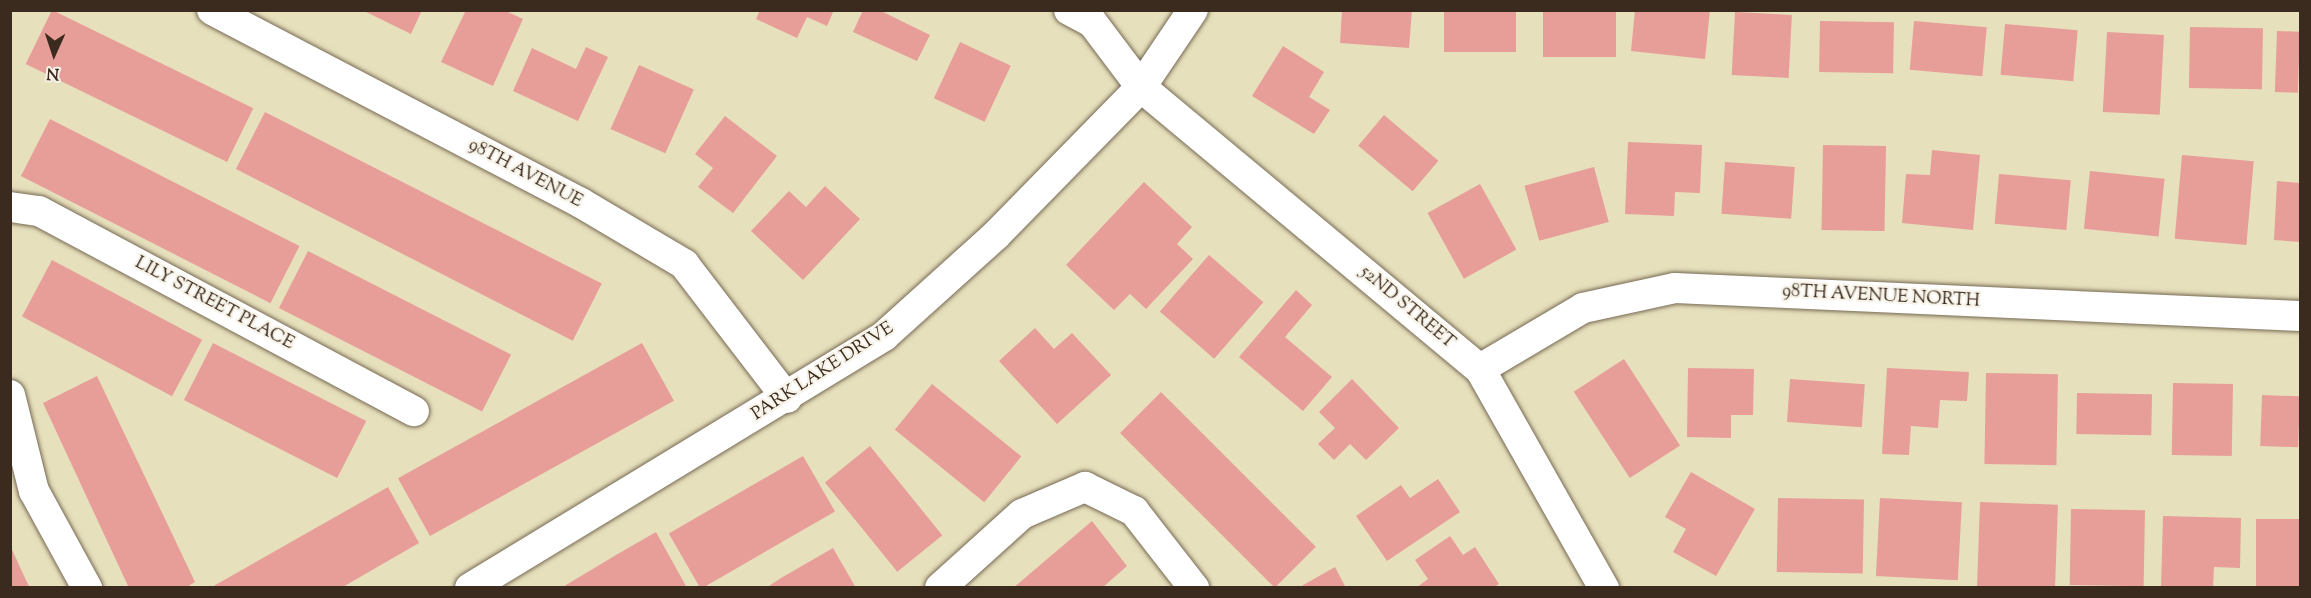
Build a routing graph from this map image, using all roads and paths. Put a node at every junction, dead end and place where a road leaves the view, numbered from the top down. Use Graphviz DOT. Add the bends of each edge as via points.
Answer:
graph roads {
  1 [pos="212,10"];
  2 [pos="1069,10"];
  3 [pos="1193,10"];
  4 [pos="1141,87"];
  5 [pos="10,207"];
  6 [pos="2301,316"];
  7 [pos="1480,369"];
  8 [pos="10,395"];
  9 [pos="787,398"];
  10 [pos="414,411"];
  11 [pos="87,588"];
  12 [pos="470,588"];
  13 [pos="940,588"];
  14 [pos="1194,588"];
  15 [pos="1604,588"];
  1 -- 9 [label="street, 98TH AVENUE" via="581,203 684,264"];
  2 -- 4 [label="street, 52ND STREET" via="1092,22"];
  3 -- 4 [label="street, PARK LAKE DRIVE"];
  4 -- 7 [label="street, 52ND STREET"];
  4 -- 9 [label="street, PARK LAKE DRIVE" via="996,235 884,336"];
  5 -- 10 [label="street, LILY STREET PLACE" via="39,211"];
  6 -- 7 [label="street, 98TH AVENUE NORTH" via="1675,288 1583,308"];
  7 -- 15 [label="street, 52ND STREET"];
  8 -- 11 [label="street" via="34,490"];
  9 -- 12 [label="street, PARK LAKE DRIVE"];
  13 -- 14 [label="street" via="1022,514 1085,487 1134,511"];
}
